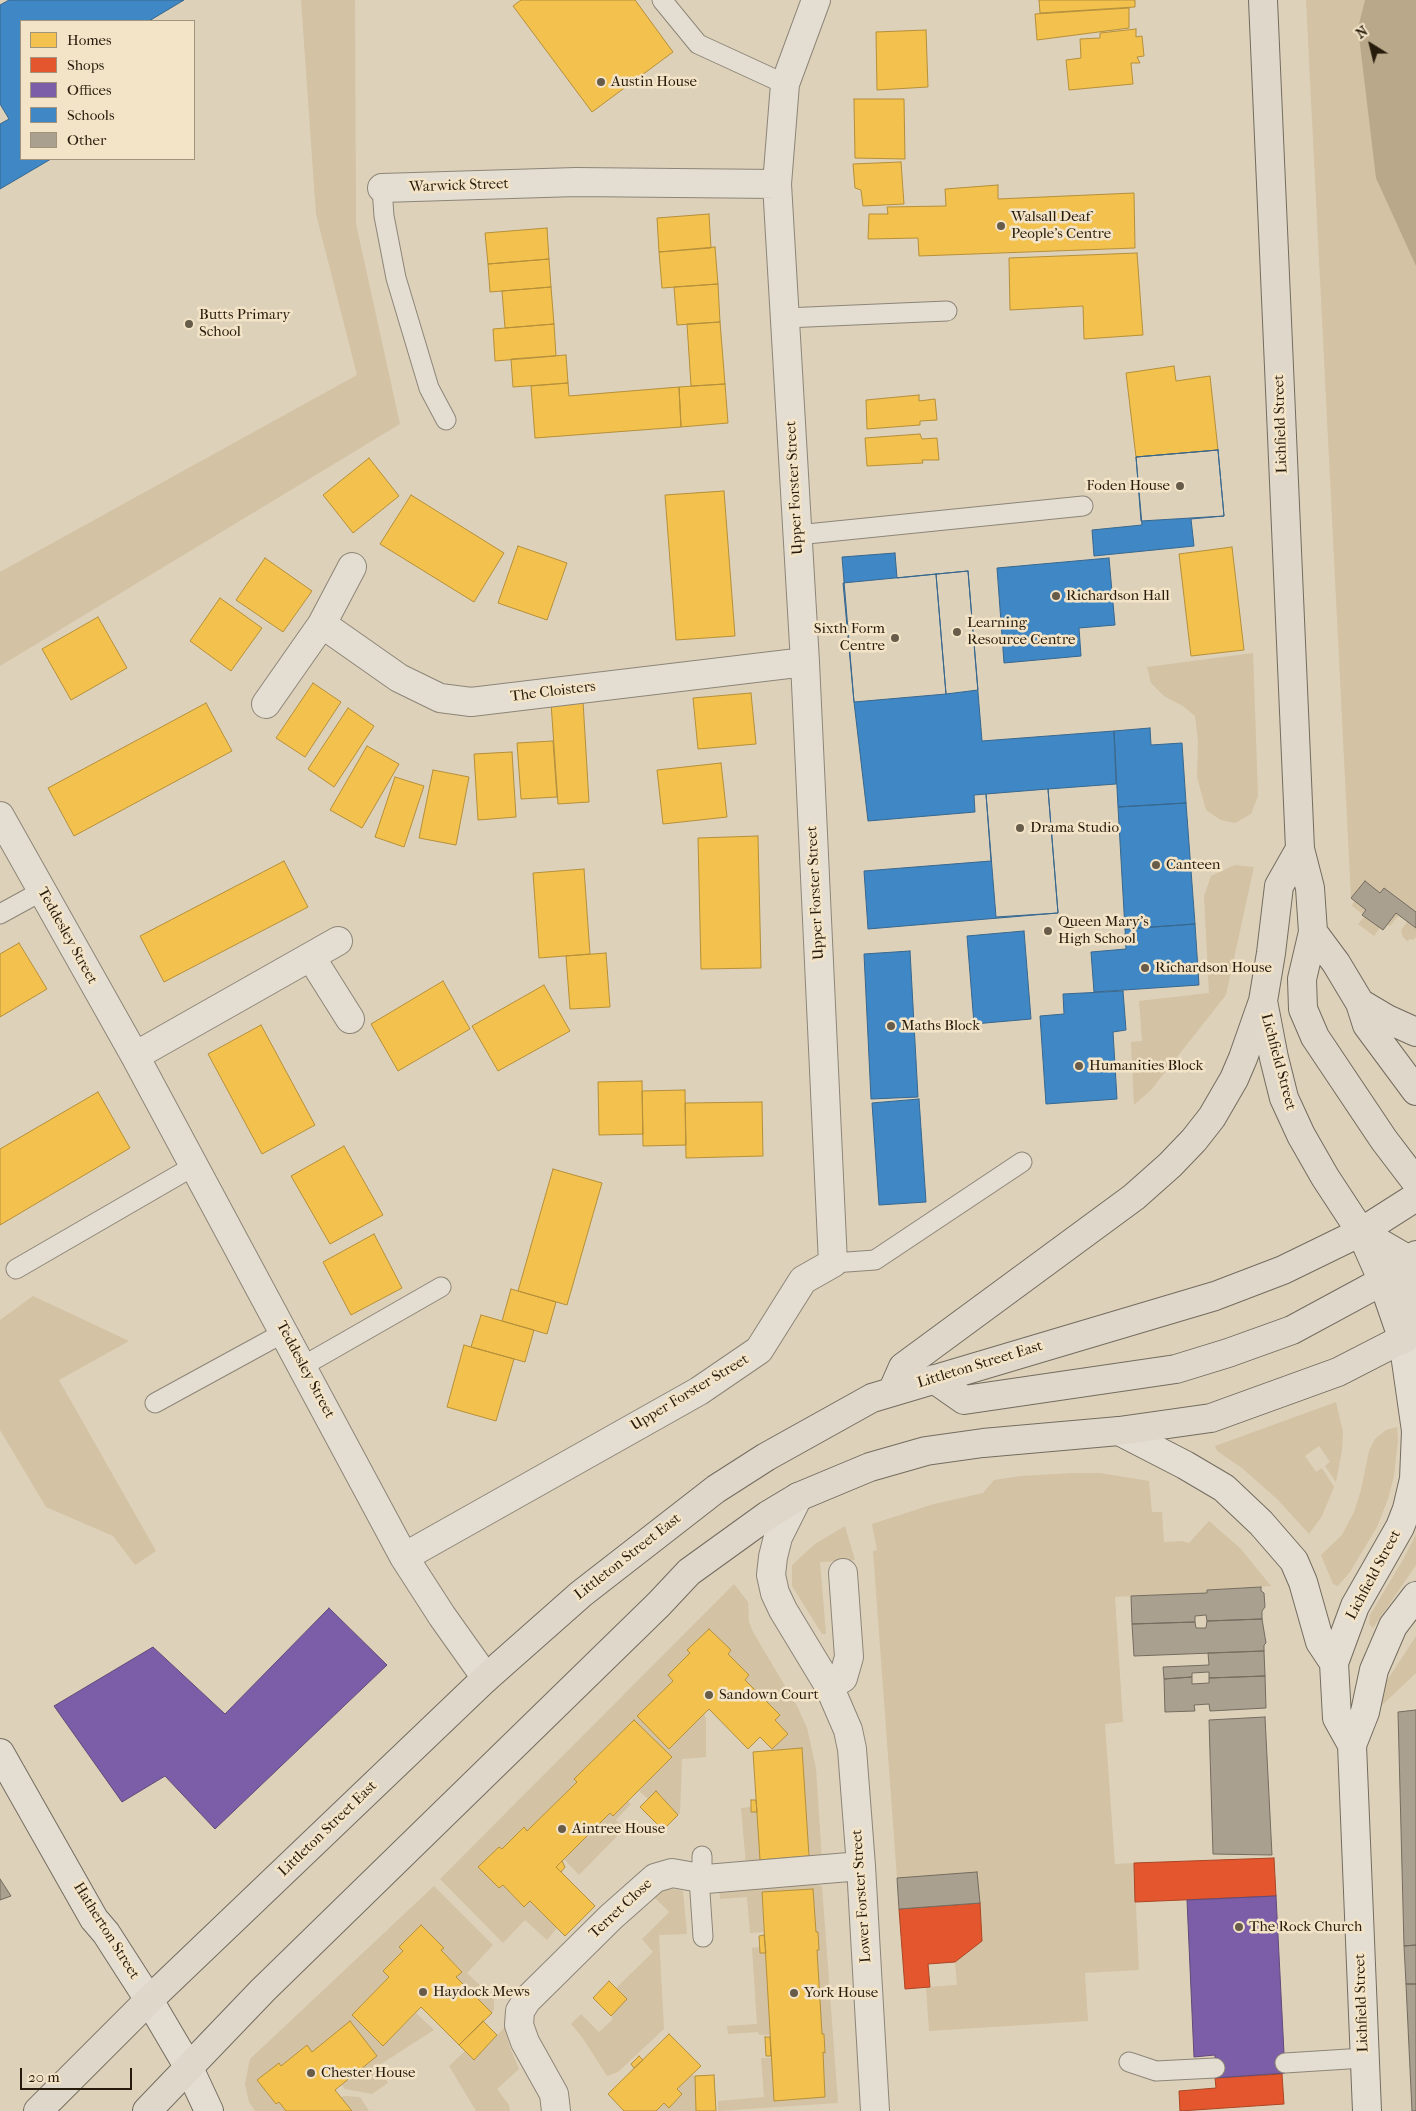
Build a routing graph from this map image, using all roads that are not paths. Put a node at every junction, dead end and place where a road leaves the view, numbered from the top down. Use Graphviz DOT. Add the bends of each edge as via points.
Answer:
graph roads {
  1 [pos="662,0"];
  2 [pos="816,0"];
  3 [pos="1263,0"];
  4 [pos="785,84"];
  5 [pos="777,184"];
  6 [pos="382,188"];
  7 [pos="947,311"];
  8 [pos="785,318"];
  9 [pos="446,420"];
  10 [pos="1083,506"];
  11 [pos="797,535"];
  12 [pos="352,567"];
  13 [pos="322,624"];
  14 [pos="804,662"];
  15 [pos="266,704"];
  16 [pos="0,816"];
  17 [pos="1300,849"];
  18 [pos="42,891"];
  19 [pos="0,914"];
  20 [pos="1313,932"];
  21 [pos="338,941"];
  22 [pos="311,957"];
  23 [pos="1263,1001"];
  24 [pos="1360,1003"];
  25 [pos="350,1019"];
  26 [pos="1416,1032"];
  27 [pos="135,1056"];
  28 [pos="1416,1091"];
  29 [pos="1022,1162"];
  30 [pos="194,1166"];
  31 [pos="1416,1182"];
  32 [pos="1416,1197"];
  33 [pos="1361,1232"];
  34 [pos="1416,1262"];
  35 [pos="833,1264"];
  36 [pos="16,1268"];
  37 [pos="1383,1282"];
  38 [pos="441,1287"];
  39 [pos="285,1332"];
  40 [pos="1410,1336"];
  41 [pos="303,1366"];
  42 [pos="934,1379"];
  43 [pos="892,1392"];
  44 [pos="154,1403"];
  45 [pos="1119,1431"];
  46 [pos="798,1497"];
  47 [pos="404,1557"];
  48 [pos="844,1572"];
  49 [pos="1416,1596"];
  50 [pos="1334,1663"];
  51 [pos="486,1678"];
  52 [pos="829,1686"];
  53 [pos="1352,1746"];
  54 [pos="0,1753"];
  55 [pos="861,1866"];
  56 [pos="706,1872"];
  57 [pos="704,1938"];
  58 [pos="149,2000"];
  59 [pos="1364,2058"];
  60 [pos="1129,2062"];
  61 [pos="1285,2063"];
  62 [pos="188,2068"];
  63 [pos="1215,2068"];
  64 [pos="38,2111"];
  65 [pos="147,2111"];
  66 [pos="209,2111"];
  67 [pos="556,2111"];
  68 [pos="875,2111"];
  69 [pos="1367,2111"];
  1 -- 4 [label="lane" via="698,44"];
  2 -- 4 [label="street, Upper Forster Street"];
  3 -- 17 [label="highway, Lichfield Street"];
  4 -- 5 [label="street, Upper Forster Street"];
  5 -- 6 [label="street, Warwick Street" via="576,182"];
  5 -- 8 [label="street, Upper Forster Street"];
  6 -- 9 [label="lane, Warwick Street" via="396,278 429,388"];
  7 -- 8 [label="lane"];
  8 -- 11 [label="street, Upper Forster Street"];
  10 -- 11 [label="lane"];
  11 -- 14 [label="street, Upper Forster Street"];
  12 -- 13 [label="street"];
  13 -- 14 [label="street, The Cloisters" via="399,678 440,698 471,702"];
  13 -- 15 [label="street"];
  14 -- 35 [label="street, Upper Forster Street"];
  16 -- 18 [label="street, Teddesley Street"];
  17 -- 20 [label="highway, Lichfield Street" via="1310,888"];
  17 -- 23 [label="highway, Lichfield Street" via="1279,886"];
  18 -- 19 [label="lane"];
  18 -- 27 [label="street, Teddesley Street"];
  20 -- 24 [label="highway" via="1336,962"];
  20 -- 31 [label="highway, Lichfield Street" via="1302,979 1303,1009 1315,1037"];
  21 -- 22 [label="street"];
  22 -- 25 [label="street"];
  22 -- 27 [label="street"];
  23 -- 33 [label="highway, Lichfield Street" via="1274,1058 1300,1135"];
  23 -- 43 [label="highway" via="1234,1079 1212,1117 1188,1146 1134,1197 903,1367"];
  24 -- 26 [label="highway" via="1387,1020"];
  24 -- 28 [label="highway" via="1366,1025"];
  27 -- 30 [label="street, Teddesley Street"];
  29 -- 35 [label="lane" via="875,1260"];
  30 -- 36 [label="lane"];
  30 -- 39 [label="street, Teddesley Street"];
  32 -- 33 [label="highway, Littleton Street East"];
  33 -- 34 [label="highway"];
  33 -- 37 [label="highway, Lichfield Street"];
  33 -- 42 [label="highway, Littleton Street East" via="1284,1270 1215,1296"];
  34 -- 37 [label="highway"];
  34 -- 40 [label="highway"];
  35 -- 47 [label="street, Upper Forster Street" via="803,1280 759,1350 699,1391"];
  37 -- 40 [label="highway, Lichfield Street"];
  37 -- 42 [label="highway" via="1273,1337 1176,1369 964,1400"];
  38 -- 41 [label="lane"];
  39 -- 41 [label="street, Teddesley Street"];
  39 -- 44 [label="lane"];
  40 -- 45 [label="highway" via="1338,1372 1211,1418"];
  40 -- 50 [label="street, Lichfield Street" via="1416,1431 1414,1479 1400,1527 1355,1606"];
  41 -- 47 [label="street, Teddesley Street"];
  42 -- 43 [label="highway, Littleton Street East"];
  43 -- 51 [label="highway, Littleton Street East" via="844,1412 716,1489 581,1594"];
  45 -- 46 [label="highway" via="983,1442 926,1451 870,1468"];
  45 -- 50 [label="street" via="1224,1488 1261,1523 1294,1562 1320,1642"];
  46 -- 52 [label="street, Lower Forster Street" via="778,1538 771,1575 796,1636"];
  46 -- 62 [label="highway" via="689,1572 267,1985"];
  47 -- 51 [label="street, Teddesley Street"];
  48 -- 52 [label="street" via="849,1657 843,1678"];
  49 -- 53 [label="street, Lichfield Street" via="1393,1626 1374,1670 1365,1712"];
  50 -- 53 [label="street, Lichfield Street" via="1337,1718"];
  51 -- 58 [label="highway, Littleton Street East"];
  52 -- 55 [label="street, Lower Forster Street" via="843,1715 852,1749"];
  53 -- 59 [label="street, Lichfield Street"];
  54 -- 58 [label="street, Hatherton Street" via="94,1919"];
  55 -- 56 [label="street, Terret Close"];
  55 -- 68 [label="street, Lower Forster Street"];
  56 -- 57 [label="lane"];
  56 -- 67 [label="street, Terret Close" via="672,1873 655,1878 610,1917 527,2000 520,2011 519,2025 525,2042 554,2094"];
  58 -- 62 [label="street, Hatherton Street"];
  58 -- 64 [label="highway, Littleton Street East"];
  59 -- 61 [label="lane"];
  59 -- 69 [label="street, Lichfield Street"];
  60 -- 63 [label="lane" via="1156,2071"];
  62 -- 65 [label="highway"];
  62 -- 66 [label="street, Hatherton Street"];
}
